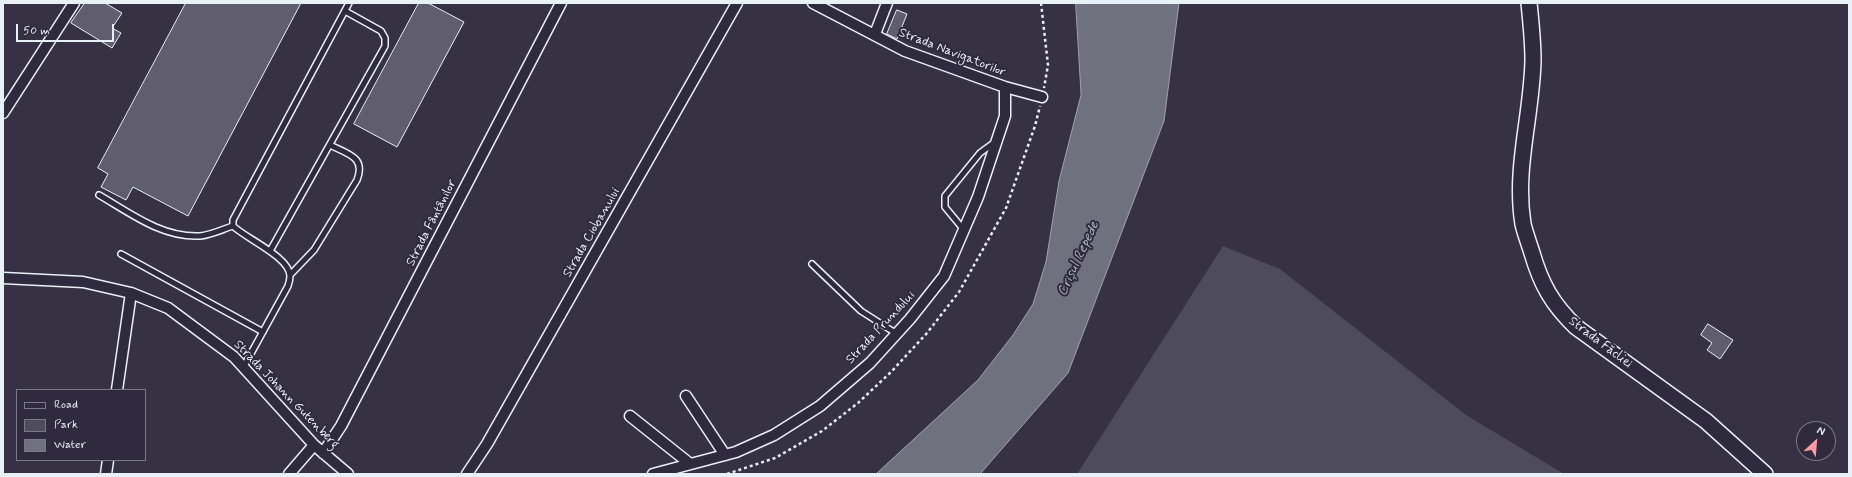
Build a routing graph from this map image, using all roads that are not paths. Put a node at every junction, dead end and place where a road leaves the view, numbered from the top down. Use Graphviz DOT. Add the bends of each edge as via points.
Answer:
graph roads {
  1 [pos="74,3"];
  2 [pos="349,3"];
  3 [pos="561,3"];
  4 [pos="737,3"];
  5 [pos="813,3"];
  6 [pos="887,3"];
  7 [pos="1528,3"];
  8 [pos="345,11"];
  9 [pos="875,34"];
  10 [pos="1005,87"];
  11 [pos="1042,97"];
  12 [pos="3,113"];
  13 [pos="995,141"];
  14 [pos="330,145"];
  15 [pos="99,194"];
  16 [pos="233,226"];
  17 [pos="964,230"];
  18 [pos="270,251"];
  19 [pos="121,254"];
  20 [pos="812,264"];
  21 [pos="290,275"];
  22 [pos="3,278"];
  23 [pos="131,293"];
  24 [pos="263,332"];
  25 [pos="897,334"];
  26 [pos="244,368"];
  27 [pos="117,389"];
  28 [pos="686,396"];
  29 [pos="630,416"];
  30 [pos="314,445"];
  31 [pos="323,453"];
  32 [pos="725,455"];
  33 [pos="108,461"];
  34 [pos="689,463"];
  35 [pos="1758,472"];
  36 [pos="106,474"];
  37 [pos="289,474"];
  38 [pos="348,474"];
  39 [pos="467,474"];
  40 [pos="653,474"];
  1 -- 12 [label="street"];
  2 -- 8 [label="lane"];
  3 -- 31 [label="street, Strada Fântânilor" via="341,426"];
  4 -- 39 [label="street, Strada Ciobanului"];
  5 -- 9 [label="street, Strada Navigatorilor"];
  6 -- 9 [label="street"];
  7 -- 35 [label="street, Strada Făcliei" via="1533,62 1520,186 1523,224 1546,291 1560,312 1576,327 1706,421"];
  8 -- 14 [label="lane" via="381,32 385,38 385,46"];
  8 -- 16 [label="lane" via="233,220"];
  9 -- 10 [label="street, Strada Navigatorilor" via="905,51"];
  10 -- 11 [label="street, Strada Navigatorilor"];
  10 -- 13 [label="street, Strada Prundului" via="1005,116"];
  13 -- 17 [label="street, Strada Prundului" via="978,196"];
  13 -- 17 [label="lane" via="980,153 945,196 945,207"];
  14 -- 18 [label="lane"];
  14 -- 21 [label="lane" via="360,163 357,180 314,250"];
  15 -- 16 [label="lane" via="154,226 179,236 202,236"];
  16 -- 18 [label="lane"];
  17 -- 25 [label="street, Strada Prundului" via="944,276"];
  18 -- 21 [label="lane" via="285,265"];
  19 -- 24 [label="lane"];
  20 -- 25 [label="lane" via="861,311"];
  21 -- 24 [label="lane" via="288,286"];
  22 -- 23 [label="street, Strada Johann Gutenberg" via="83,282"];
  23 -- 26 [label="street, Strada Johann Gutenberg" via="168,308"];
  23 -- 27 [label="street"];
  24 -- 26 [label="lane"];
  25 -- 32 [label="street, Strada Prundului" via="870,364 820,406 774,435"];
  26 -- 30 [label="street, Strada Johann Gutenberg"];
  28 -- 32 [label="street"];
  29 -- 34 [label="street"];
  30 -- 31 [label="street, Strada Johann Gutenberg"];
  30 -- 37 [label="street"];
  31 -- 38 [label="street, Strada Johann Gutenberg"];
  32 -- 34 [label="street, Strada Prundului"];
  33 -- 36 [label="street"];
  34 -- 40 [label="street, Strada Prundului"];
}
